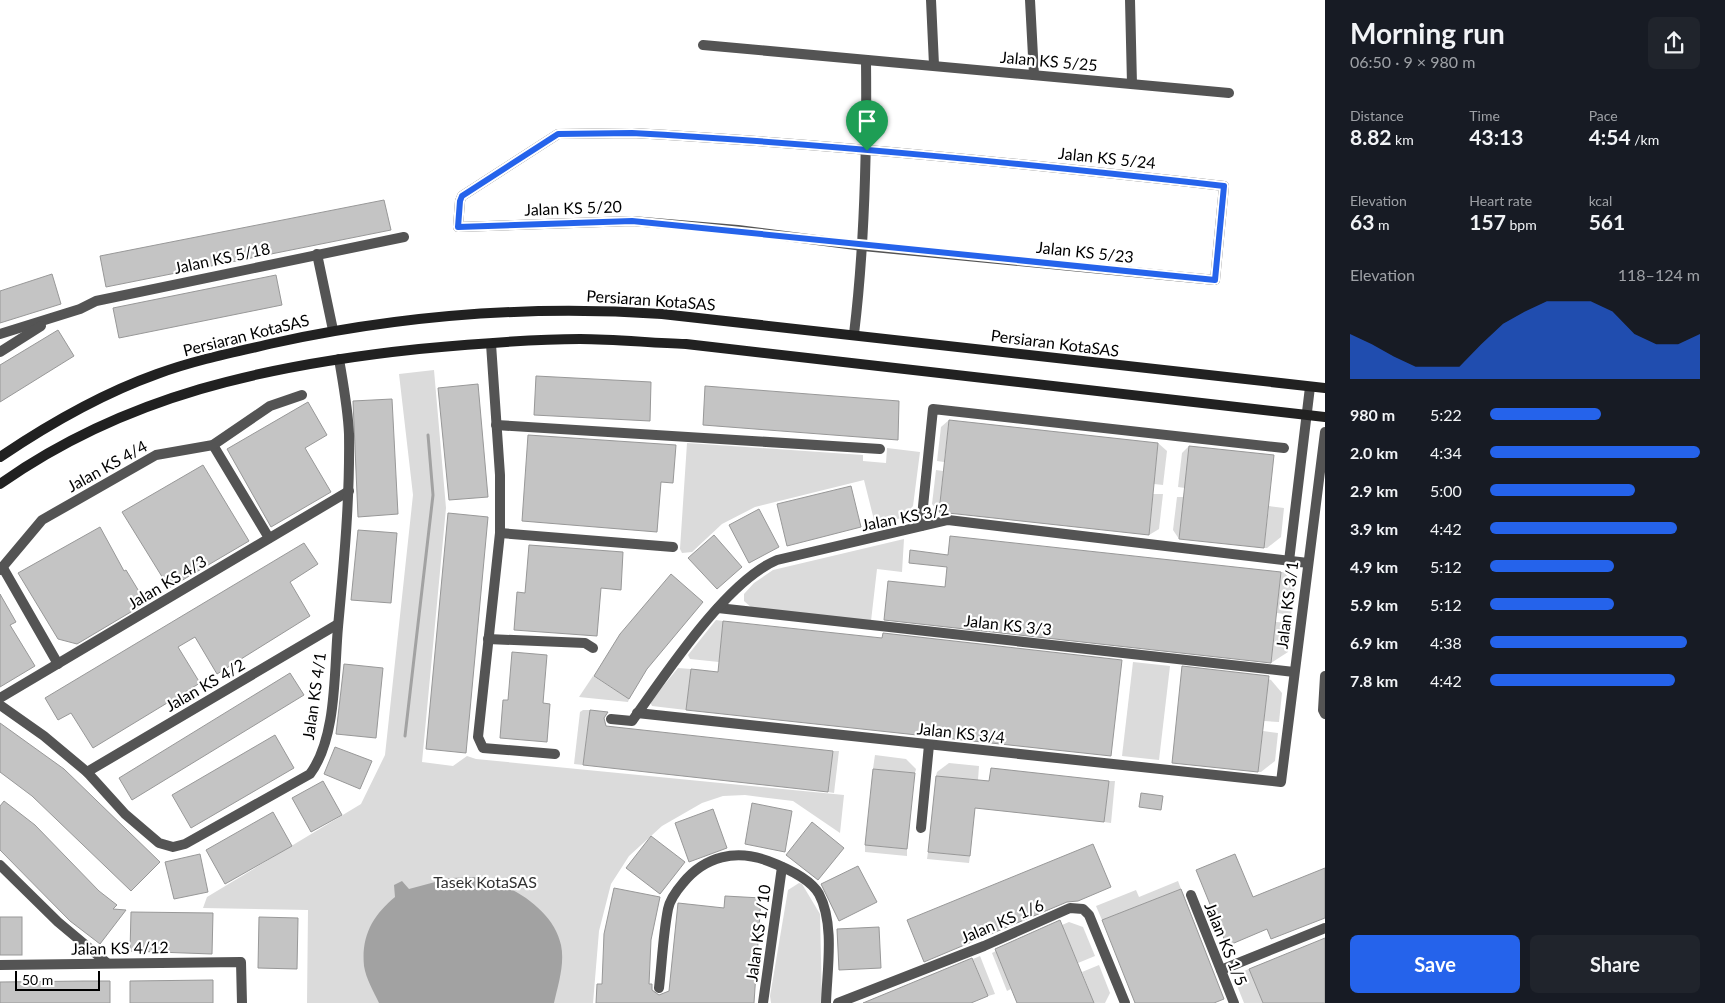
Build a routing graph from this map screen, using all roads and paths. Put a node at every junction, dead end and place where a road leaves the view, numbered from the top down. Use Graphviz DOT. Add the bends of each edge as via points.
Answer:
graph roads {
  1 [pos="931,0"];
  2 [pos="1030,0"];
  3 [pos="1130,0"];
  4 [pos="703,45"];
  5 [pos="866,60"];
  6 [pos="934,65"];
  7 [pos="1034,74"];
  8 [pos="1132,84"];
  9 [pos="1229,93"];
  10 [pos="558,134"];
  11 [pos="867,151"];
  12 [pos="404,237"];
  13 [pos="863,246"];
  14 [pos="318,254"];
  15 [pos="1215,280"];
  16 [pos="50,320"];
  17 [pos="333,330"];
  18 [pos="0,334"];
  19 [pos="854,334"];
  20 [pos="492,344"];
  21 [pos="0,352"];
  22 [pos="339,359"];
  23 [pos="1310,387"];
  24 [pos="1325,388"];
  25 [pos="302,395"];
  26 [pos="1306,415"];
  27 [pos="1325,417"];
  28 [pos="496,424"];
  29 [pos="1325,432"];
  30 [pos="213,445"];
  31 [pos="1284,448"];
  32 [pos="880,449"];
  33 [pos="0,457"];
  34 [pos="0,484"];
  35 [pos="349,490"];
  36 [pos="921,526"];
  37 [pos="500,533"];
  38 [pos="269,538"];
  39 [pos="673,547"];
  40 [pos="1289,561"];
  41 [pos="1308,563"];
  42 [pos="1,569"];
  43 [pos="718,608"];
  44 [pos="338,624"];
  45 [pos="488,639"];
  46 [pos="594,648"];
  47 [pos="58,664"];
  48 [pos="1294,672"];
  49 [pos="1325,676"];
  50 [pos="0,698"];
  51 [pos="0,705"];
  52 [pos="637,713"];
  53 [pos="1325,714"];
  54 [pos="612,719"];
  55 [pos="929,745"];
  56 [pos="555,754"];
  57 [pos="87,772"];
  58 [pos="1281,782"];
  59 [pos="921,828"];
  60 [pos="0,866"];
  61 [pos="782,868"];
  62 [pos="1191,895"];
  63 [pos="1325,928"];
  64 [pos="107,963"];
  65 [pos="0,965"];
  66 [pos="1221,970"];
  67 [pos="659,988"];
  68 [pos="242,1003"];
  69 [pos="763,1003"];
  70 [pos="826,1003"];
  71 [pos="838,1003"];
  72 [pos="1125,1003"];
  73 [pos="1234,1003"];
  1 -- 6 [label="street"];
  2 -- 7 [label="street"];
  3 -- 8 [label="street"];
  4 -- 5 [label="street, Jalan KS 5/25"];
  5 -- 6 [label="street, Jalan KS 5/25"];
  5 -- 11 [label="street"];
  6 -- 7 [label="street, Jalan KS 5/25"];
  7 -- 8 [label="street, Jalan KS 5/25"];
  8 -- 9 [label="street, Jalan KS 5/25"];
  10 -- 11 [label="street, Jalan KS 5/24" via="671,135"];
  10 -- 13 [label="street, Jalan KS 5/20" via="462,196 458,227 632,221"];
  11 -- 13 [label="street"];
  11 -- 15 [label="street, Jalan KS 5/24" via="1224,186"];
  12 -- 14 [label="street, Jalan KS 5/18"];
  13 -- 15 [label="street, Jalan KS 5/23"];
  13 -- 19 [label="street"];
  14 -- 16 [label="street, Jalan KS 5/18" via="96,300"];
  14 -- 17 [label="street"];
  16 -- 18 [label="street, Jalan KS 5/18"];
  16 -- 21 [label="street, Jalan KS 5/18"];
  17 -- 19 [label="street, Persiaran KotaSAS" via="410,319 506,312 615,310"];
  17 -- 33 [label="street, Persiaran KotaSAS" via="233,352 156,374 93,401"];
  19 -- 23 [label="street, Persiaran KotaSAS"];
  20 -- 22 [label="street"];
  20 -- 26 [label="street" via="580,339 686,344"];
  20 -- 28 [label="street"];
  22 -- 34 [label="street" via="260,374 140,408 52,449"];
  22 -- 35 [label="street, Jalan KS 4/1" via="349,431"];
  23 -- 24 [label="street, Persiaran KotaSAS"];
  23 -- 26 [label="street, Jalan KS 3/1"];
  25 -- 30 [label="street, Jalan KS 4/4" via="270,406"];
  26 -- 27 [label="street"];
  26 -- 40 [label="street, Jalan KS 3/1"];
  28 -- 32 [label="street"];
  28 -- 37 [label="street"];
  29 -- 41 [label="street, Jalan KS 3/1"];
  30 -- 38 [label="street"];
  30 -- 42 [label="street, Jalan KS 4/4" via="156,455 42,520"];
  31 -- 36 [label="street" via="933,410"];
  35 -- 38 [label="street, Jalan KS 4/3"];
  35 -- 44 [label="street, Jalan KS 4/1"];
  36 -- 40 [label="street, Jalan KS 3/2" via="948,520"];
  36 -- 43 [label="street, Jalan KS 3/2" via="777,560 749,576"];
  37 -- 39 [label="street"];
  37 -- 45 [label="street"];
  38 -- 47 [label="street, Jalan KS 4/3"];
  40 -- 41 [label="street, Jalan KS 3/2"];
  41 -- 48 [label="street, Jalan KS 3/1"];
  42 -- 47 [label="street"];
  43 -- 48 [label="street, Jalan KS 3/3"];
  43 -- 52 [label="street, Jalan KS 3/2"];
  44 -- 57 [label="street, Jalan KS 4/2"];
  44 -- 57 [label="street, Jalan KS 4/1" via="327,736 310,774 185,844 173,847 159,843 126,814"];
  45 -- 46 [label="street" via="585,643"];
  45 -- 56 [label="street" via="478,737 482,748"];
  47 -- 50 [label="street, Jalan KS 4/3"];
  48 -- 58 [label="street, Jalan KS 3/1"];
  49 -- 53 [label="street"];
  51 -- 57 [label="street, Jalan KS 4/1"];
  52 -- 54 [label="street" via="632,721"];
  52 -- 55 [label="street, Jalan KS 3/4"];
  55 -- 58 [label="street, Jalan KS 3/4"];
  55 -- 59 [label="street"];
  60 -- 64 [label="street" via="58,922"];
  61 -- 67 [label="street" via="748,855 730,855 694,870 668,907"];
  61 -- 69 [label="street, Jalan KS 1/10"];
  61 -- 70 [label="street" via="818,892 824,908 828,932"];
  62 -- 66 [label="street, Jalan KS 1/5"];
  63 -- 66 [label="street"];
  64 -- 65 [label="street, Jalan KS 4/12"];
  64 -- 68 [label="street, Jalan KS 4/12" via="241,962"];
  66 -- 73 [label="street, Jalan KS 1/5"];
  71 -- 72 [label="street, Jalan KS 1/6" via="984,946 1070,908 1083,909 1089,915"];
}
